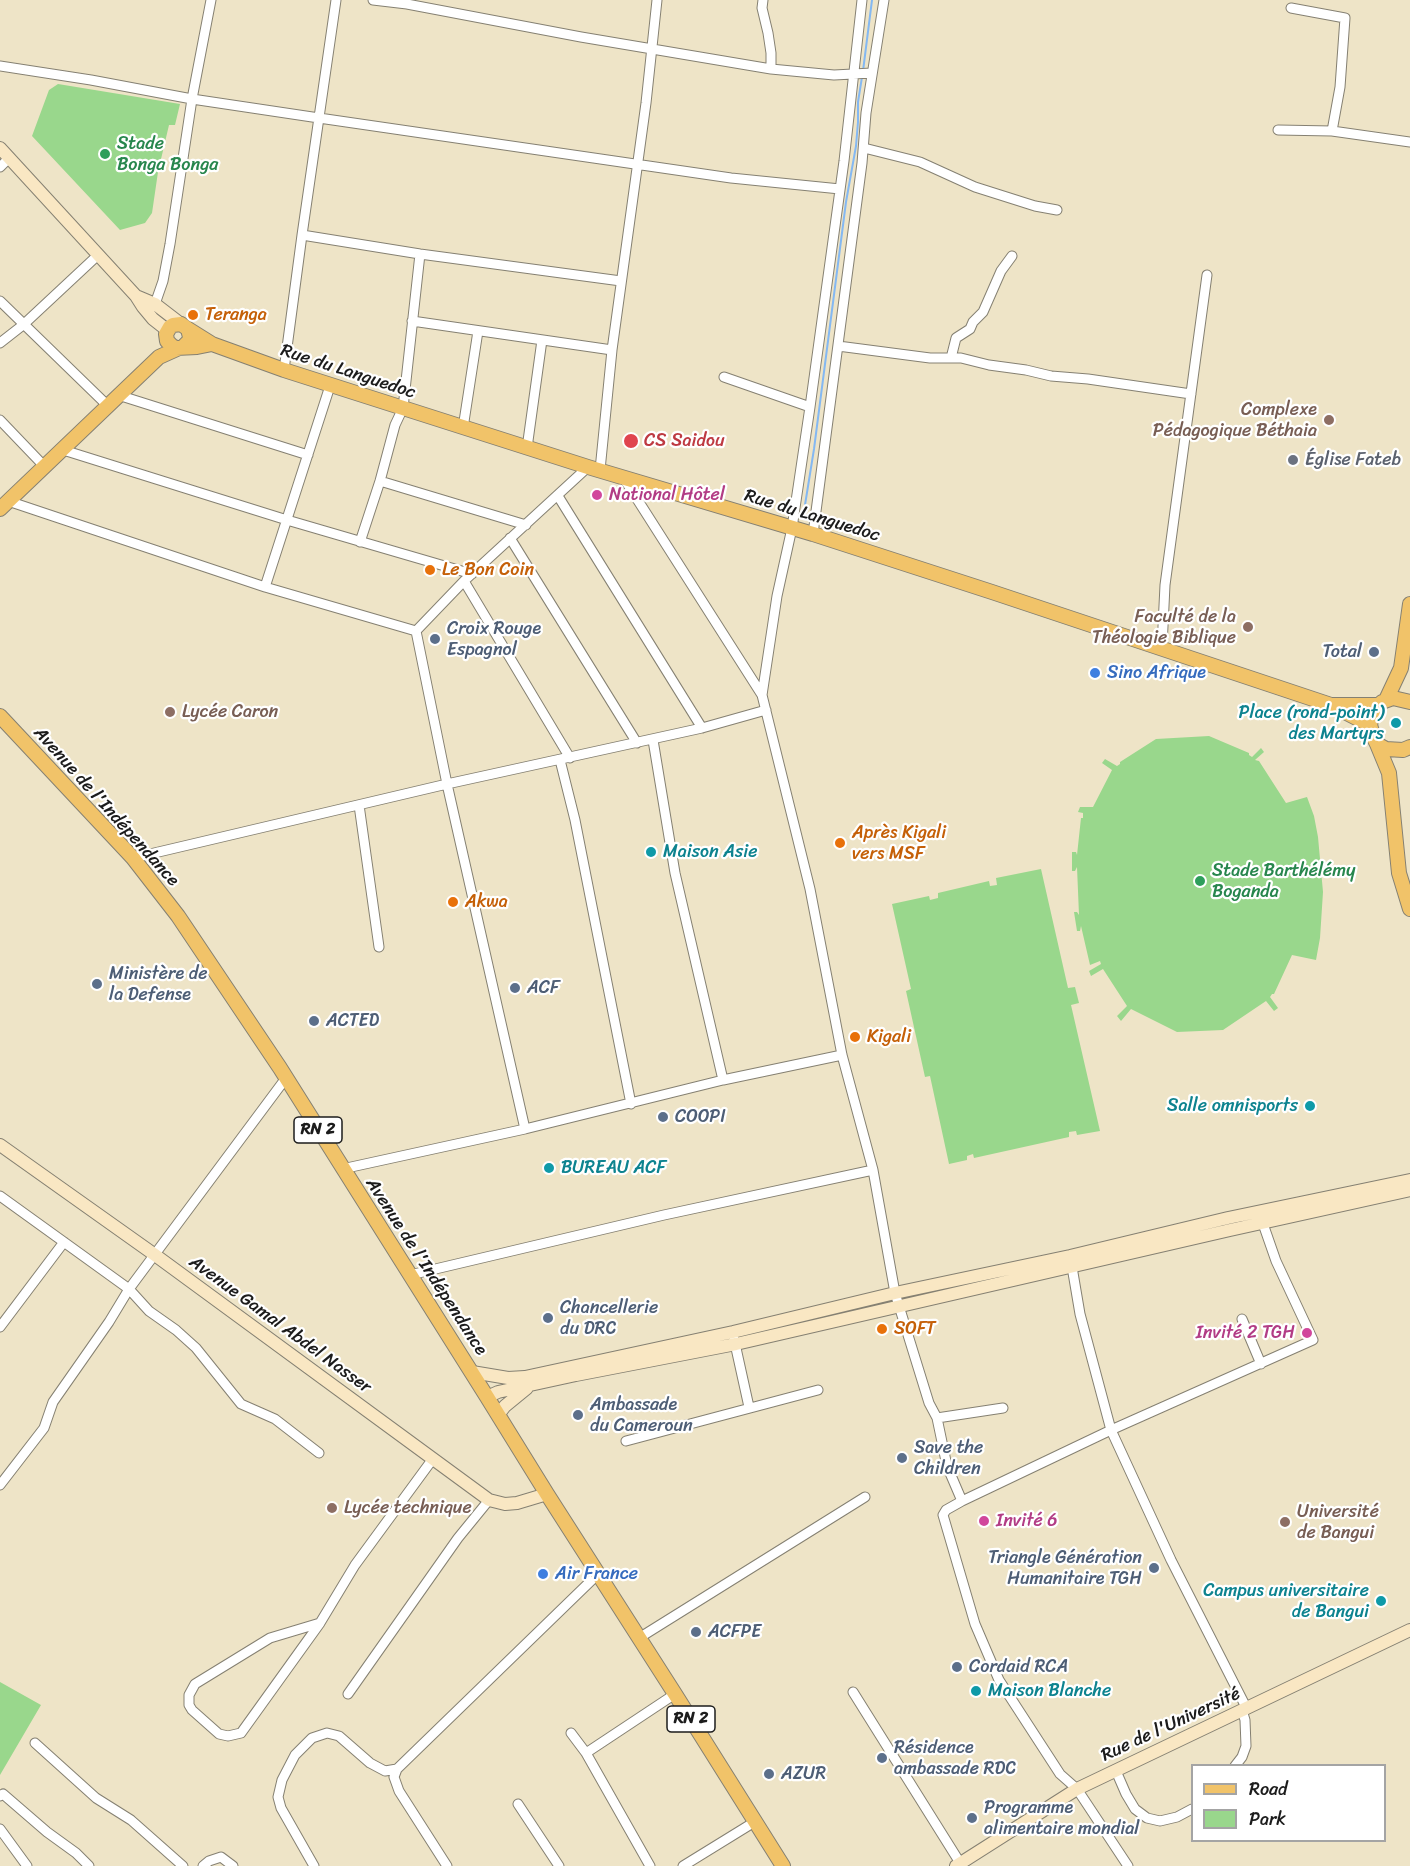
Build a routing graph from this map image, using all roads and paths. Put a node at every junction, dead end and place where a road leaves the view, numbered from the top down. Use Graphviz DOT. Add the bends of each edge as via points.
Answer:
graph roads {
  1 [pos="211,0"];
  2 [pos="336,0"];
  3 [pos="373,0"];
  4 [pos="657,0"];
  5 [pos="763,0"];
  6 [pos="862,0"];
  7 [pos="885,0"];
  8 [pos="1291,8"];
  9 [pos="651,48"];
  10 [pos="0,66"];
  11 [pos="771,69"];
  12 [pos="872,73"];
  13 [pos="854,75"];
  14 [pos="192,99"];
  15 [pos="319,118"];
  16 [pos="1278,130"];
  17 [pos="1332,131"];
  18 [pos="1410,142"];
  19 [pos="0,148"];
  20 [pos="864,148"];
  21 [pos="844,161"];
  22 [pos="5,163"];
  23 [pos="862,163"];
  24 [pos="637,164"];
  25 [pos="840,189"];
  26 [pos="1057,210"];
  27 [pos="302,235"];
  28 [pos="832,250"];
  29 [pos="850,253"];
  30 [pos="420,254"];
  31 [pos="98,255"];
  32 [pos="1012,256"];
  33 [pos="1207,275"];
  34 [pos="621,281"];
  35 [pos="136,296"];
  36 [pos="0,301"];
  37 [pos="155,304"];
  38 [pos="412,321"];
  39 [pos="23,325"];
  40 [pos="185,327"];
  41 [pos="478,331"];
  42 [pos="166,334"];
  43 [pos="542,340"];
  44 [pos="0,344"];
  45 [pos="212,344"];
  46 [pos="838,346"];
  47 [pos="181,347"];
  48 [pos="612,350"];
  49 [pos="159,357"];
  50 [pos="951,358"];
  51 [pos="284,370"];
  52 [pos="724,377"];
  53 [pos="330,386"];
  54 [pos="1191,394"];
  55 [pos="118,395"];
  56 [pos="107,405"];
  57 [pos="810,407"];
  58 [pos="403,408"];
  59 [pos="0,420"];
  60 [pos="463,428"];
  61 [pos="527,448"];
  62 [pos="60,449"];
  63 [pos="308,455"];
  64 [pos="44,466"];
  65 [pos="594,469"];
  66 [pos="624,477"];
  67 [pos="380,481"];
  68 [pos="558,495"];
  69 [pos="4,505"];
  70 [pos="287,520"];
  71 [pos="526,525"];
  72 [pos="792,528"];
  73 [pos="813,534"];
  74 [pos="510,538"];
  75 [pos="360,542"];
  76 [pos="472,574"];
  77 [pos="464,581"];
  78 [pos="265,587"];
  79 [pos="1410,604"];
  80 [pos="416,631"];
  81 [pos="1162,647"];
  82 [pos="1401,668"];
  83 [pos="762,695"];
  84 [pos="1410,701"];
  85 [pos="1383,702"];
  86 [pos="1331,705"];
  87 [pos="766,710"];
  88 [pos="0,716"];
  89 [pos="1370,725"];
  90 [pos="702,728"];
  91 [pos="653,740"];
  92 [pos="638,743"];
  93 [pos="1377,744"];
  94 [pos="1407,748"];
  95 [pos="565,759"];
  96 [pos="1389,772"];
  97 [pos="447,784"];
  98 [pos="359,805"];
  99 [pos="133,858"];
  100 [pos="1410,909"];
  101 [pos="379,947"];
  102 [pos="842,1055"];
  103 [pos="286,1078"];
  104 [pos="723,1080"];
  105 [pos="631,1104"];
  106 [pos="525,1129"];
  107 [pos="0,1145"];
  108 [pos="342,1169"];
  109 [pos="873,1170"];
  110 [pos="1410,1180"];
  111 [pos="1410,1190"];
  112 [pos="0,1196"];
  113 [pos="1262,1218"];
  114 [pos="64,1242"];
  115 [pos="155,1255"];
  116 [pos="1071,1261"];
  117 [pos="410,1275"];
  118 [pos="129,1289"];
  119 [pos="895,1293"];
  120 [pos="899,1306"];
  121 [pos="1242,1319"];
  122 [pos="0,1328"];
  123 [pos="734,1338"];
  124 [pos="1261,1364"];
  125 [pos="472,1372"];
  126 [pos="531,1386"];
  127 [pos="818,1390"];
  128 [pos="487,1397"];
  129 [pos="749,1407"];
  130 [pos="1003,1408"];
  131 [pos="498,1414"];
  132 [pos="937,1418"];
  133 [pos="1111,1430"];
  134 [pos="626,1441"];
  135 [pos="319,1453"];
  136 [pos="432,1460"];
  137 [pos="0,1485"];
  138 [pos="547,1494"];
  139 [pos="865,1497"];
  140 [pos="489,1500"];
  141 [pos="962,1501"];
  142 [pos="598,1574"];
  143 [pos="320,1623"];
  144 [pos="1410,1630"];
  145 [pos="639,1638"];
  146 [pos="853,1692"];
  147 [pos="348,1694"];
  148 [pos="675,1694"];
  149 [pos="1244,1709"];
  150 [pos="571,1733"];
  151 [pos="35,1743"];
  152 [pos="586,1753"];
  153 [pos="1237,1764"];
  154 [pos="397,1769"];
  155 [pos="1116,1771"];
  156 [pos="1077,1789"];
  157 [pos="0,1796"];
  158 [pos="518,1804"];
  159 [pos="1191,1810"];
  160 [pos="756,1821"];
  161 [pos="0,1829"];
  162 [pos="960,1865"];
  163 [pos="27,1866"];
  164 [pos="89,1866"];
  165 [pos="183,1866"];
  166 [pos="203,1866"];
  167 [pos="233,1866"];
  168 [pos="314,1866"];
  169 [pos="447,1866"];
  170 [pos="559,1866"];
  171 [pos="650,1866"];
  172 [pos="683,1866"];
  173 [pos="783,1866"];
  174 [pos="1128,1866"];
  1 -- 14 [label="street"];
  2 -- 15 [label="street"];
  3 -- 9 [label="street"];
  4 -- 9 [label="street"];
  5 -- 11 [label="street"];
  6 -- 13 [label="street"];
  7 -- 12 [label="street"];
  8 -- 17 [label="street" via="1345,18"];
  9 -- 11 [label="street"];
  9 -- 24 [label="street"];
  10 -- 14 [label="street"];
  11 -- 13 [label="street"];
  12 -- 13 [label="street"];
  12 -- 20 [label="street"];
  13 -- 21 [label="street"];
  14 -- 15 [label="street"];
  14 -- 37 [label="street" via="170,244"];
  15 -- 24 [label="street"];
  15 -- 27 [label="street"];
  16 -- 17 [label="street"];
  17 -- 18 [label="street"];
  19 -- 22 [label="street"];
  20 -- 23 [label="street"];
  20 -- 26 [label="street" via="892,153 975,187"];
  21 -- 23 [label="street"];
  21 -- 25 [label="street"];
  22 -- 31 [label="street"];
  23 -- 29 [label="street"];
  24 -- 25 [label="street"];
  24 -- 34 [label="street"];
  25 -- 28 [label="street"];
  27 -- 30 [label="street"];
  27 -- 51 [label="street"];
  28 -- 29 [label="street"];
  28 -- 57 [label="street"];
  29 -- 46 [label="street"];
  30 -- 34 [label="street"];
  30 -- 38 [label="street"];
  31 -- 35 [label="street"];
  31 -- 39 [label="street"];
  32 -- 50 [label="street" via="983,312 970,329 956,338"];
  33 -- 54 [label="street"];
  34 -- 48 [label="street"];
  35 -- 37 [label="street"];
  35 -- 42 [label="street"];
  36 -- 39 [label="street"];
  37 -- 40 [label="street"];
  38 -- 41 [label="street"];
  38 -- 58 [label="street"];
  39 -- 44 [label="street"];
  39 -- 56 [label="street"];
  40 -- 42 [label="main road" via="173,325"];
  40 -- 45 [label="main road"];
  40 -- 47 [label="main road" via="190,337"];
  41 -- 43 [label="street"];
  41 -- 60 [label="street"];
  42 -- 47 [label="main road" via="169,344"];
  42 -- 49 [label="main road"];
  43 -- 48 [label="street"];
  43 -- 61 [label="street"];
  45 -- 47 [label="main road"];
  45 -- 51 [label="main road, Rue du Languedoc"];
  46 -- 50 [label="street"];
  46 -- 73 [label="street"];
  47 -- 49 [label="main road"];
  48 -- 65 [label="street"];
  49 -- 55 [label="main road"];
  50 -- 54 [label="street"];
  51 -- 53 [label="main road, Rue du Languedoc"];
  52 -- 57 [label="street"];
  53 -- 58 [label="main road, Rue du Languedoc"];
  53 -- 63 [label="street"];
  54 -- 81 [label="street" via="1165,585"];
  55 -- 56 [label="main road"];
  55 -- 63 [label="street"];
  56 -- 62 [label="main road"];
  57 -- 72 [label="street"];
  58 -- 60 [label="main road, Rue du Languedoc"];
  58 -- 67 [label="street"];
  59 -- 64 [label="street"];
  60 -- 61 [label="main road, Rue du Languedoc"];
  61 -- 65 [label="main road, Rue du Languedoc"];
  62 -- 64 [label="main road"];
  62 -- 70 [label="street"];
  63 -- 70 [label="street"];
  64 -- 69 [label="main road"];
  65 -- 66 [label="main road, Rue du Languedoc"];
  65 -- 68 [label="street"];
  66 -- 72 [label="main road, Rue du Languedoc"];
  66 -- 83 [label="street"];
  67 -- 71 [label="street"];
  67 -- 75 [label="street"];
  68 -- 71 [label="street"];
  68 -- 90 [label="street"];
  69 -- 78 [label="street"];
  70 -- 75 [label="street"];
  70 -- 78 [label="street"];
  71 -- 74 [label="street"];
  72 -- 73 [label="main road, Rue du Languedoc"];
  72 -- 83 [label="street"];
  73 -- 81 [label="main road, Rue du Languedoc"];
  74 -- 76 [label="street"];
  74 -- 92 [label="street"];
  75 -- 76 [label="street"];
  76 -- 77 [label="street"];
  77 -- 80 [label="street"];
  77 -- 95 [label="street"];
  78 -- 80 [label="street"];
  79 -- 82 [label="main road"];
  80 -- 97 [label="street"];
  81 -- 86 [label="main road, Rue du Languedoc"];
  82 -- 84 [label="main road"];
  82 -- 85 [label="main road"];
  83 -- 87 [label="street"];
  84 -- 85 [label="main road, Rue du Languedoc" via="1399,698"];
  85 -- 86 [label="main road, Rue du Languedoc"];
  85 -- 89 [label="main road" via="1373,712"];
  86 -- 89 [label="main road, Rue du Languedoc"];
  87 -- 90 [label="street"];
  87 -- 102 [label="street" via="810,889"];
  88 -- 99 [label="main road, Avenue de l'Indépendance / RN 2"];
  89 -- 93 [label="main road"];
  90 -- 91 [label="street"];
  91 -- 92 [label="street"];
  91 -- 104 [label="street" via="675,873"];
  92 -- 95 [label="street"];
  93 -- 94 [label="main road" via="1386,749"];
  93 -- 96 [label="main road"];
  94 -- 96 [label="main road"];
  95 -- 97 [label="street"];
  95 -- 105 [label="street"];
  96 -- 100 [label="main road" via="1399,873"];
  97 -- 98 [label="street"];
  97 -- 106 [label="street"];
  98 -- 99 [label="street"];
  98 -- 101 [label="street"];
  99 -- 103 [label="main road, Avenue de l'Indépendance / RN 2" via="178,916"];
  102 -- 104 [label="street"];
  102 -- 109 [label="street"];
  103 -- 108 [label="main road, Avenue de l'Indépendance / RN 2"];
  103 -- 115 [label="street"];
  104 -- 105 [label="street"];
  105 -- 106 [label="street"];
  106 -- 108 [label="street"];
  107 -- 115 [label="street, Avenue Gamal Abdel Nasser"];
  108 -- 117 [label="main road, Avenue de l'Indépendance / RN 2"];
  109 -- 117 [label="street"];
  109 -- 119 [label="street"];
  110 -- 113 [label="street"];
  111 -- 113 [label="street"];
  112 -- 114 [label="street"];
  113 -- 116 [label="street" via="1228,1218"];
  113 -- 124 [label="street" via="1276,1261 1313,1340"];
  114 -- 118 [label="street"];
  114 -- 122 [label="street"];
  115 -- 118 [label="street"];
  115 -- 136 [label="street, Avenue Gamal Abdel Nasser"];
  116 -- 119 [label="street"];
  116 -- 120 [label="street"];
  116 -- 133 [label="street" via="1080,1314"];
  117 -- 125 [label="main road, Avenue de l'Indépendance / RN 2"];
  118 -- 135 [label="street" via="149,1311 196,1348 241,1404 275,1419"];
  118 -- 137 [label="street" via="53,1402 44,1428"];
  119 -- 120 [label="street"];
  119 -- 123 [label="street"];
  120 -- 123 [label="street"];
  120 -- 132 [label="street"];
  121 -- 124 [label="street"];
  123 -- 125 [label="street" via="525,1377"];
  123 -- 126 [label="street"];
  123 -- 129 [label="street"];
  124 -- 133 [label="street"];
  125 -- 128 [label="main road, Avenue de l'Indépendance / RN 2"];
  126 -- 128 [label="street"];
  126 -- 131 [label="street"];
  127 -- 129 [label="street"];
  128 -- 131 [label="main road, Avenue de l'Indépendance / RN 2"];
  129 -- 134 [label="street"];
  130 -- 132 [label="street"];
  131 -- 138 [label="main road, Avenue de l'Indépendance / RN 2"];
  132 -- 141 [label="street" via="947,1466"];
  133 -- 141 [label="street"];
  133 -- 149 [label="street"];
  136 -- 140 [label="street, Avenue Gamal Abdel Nasser"];
  136 -- 143 [label="street" via="355,1565"];
  138 -- 140 [label="street" via="517,1503"];
  138 -- 142 [label="main road, Avenue de l'Indépendance / RN 2"];
  139 -- 145 [label="street"];
  140 -- 147 [label="street"];
  141 -- 156 [label="street" via="946,1510 943,1520 975,1624 999,1680 1060,1774"];
  142 -- 145 [label="main road, Avenue de l'Indépendance / RN 2"];
  142 -- 154 [label="street"];
  143 -- 143 [label="street" via="241,1733 219,1734 192,1710 189,1695 195,1684 270,1638"];
  144 -- 149 [label="street, Rue de l'Université"];
  145 -- 148 [label="main road, Avenue de l'Indépendance / RN 2"];
  146 -- 162 [label="street"];
  148 -- 152 [label="street"];
  148 -- 160 [label="main road, Avenue de l'Indépendance / RN 2"];
  149 -- 153 [label="street" via="1246,1746"];
  149 -- 155 [label="street, Rue de l'Université"];
  150 -- 152 [label="street"];
  151 -- 165 [label="street" via="96,1798 131,1820"];
  152 -- 171 [label="street"];
  154 -- 168 [label="street" via="385,1770 370,1763 339,1737 327,1733 312,1738 295,1755 278,1797"];
  154 -- 169 [label="street" via="394,1777 399,1791"];
  155 -- 156 [label="street, Rue de l'Université"];
  155 -- 159 [label="street" via="1135,1809 1147,1818 1160,1821"];
  156 -- 162 [label="street, Rue de l'Université"];
  156 -- 174 [label="street"];
  157 -- 164 [label="street" via="3,1794"];
  158 -- 170 [label="street"];
  160 -- 172 [label="street"];
  160 -- 173 [label="main road, Avenue de l'Indépendance / RN 2"];
  161 -- 163 [label="street"];
  166 -- 167 [label="street" via="221,1857"];
}
